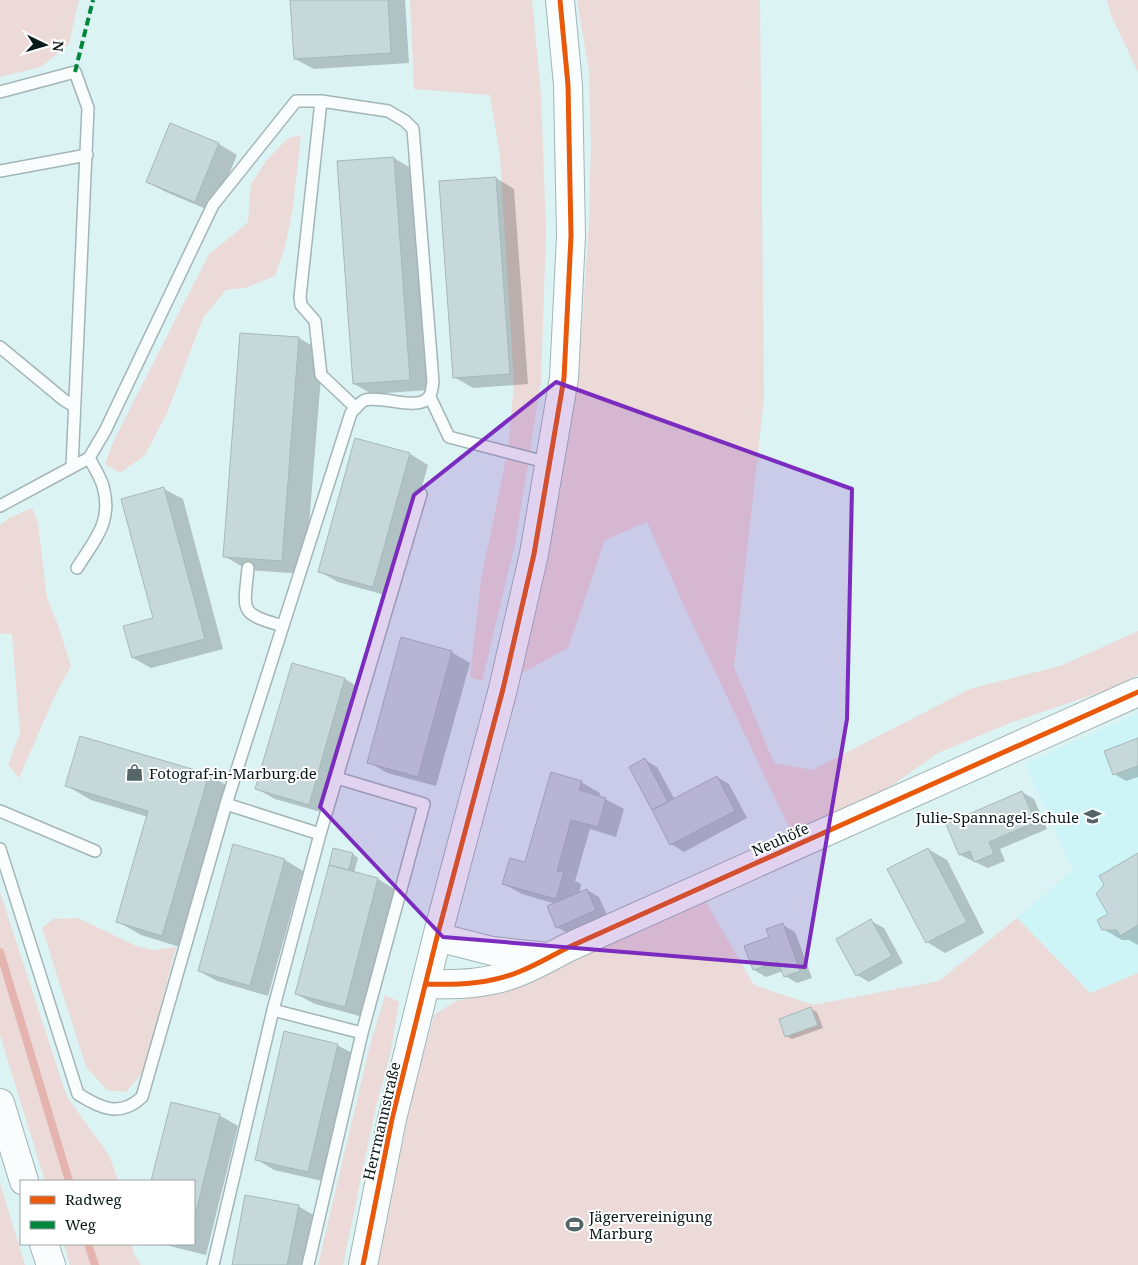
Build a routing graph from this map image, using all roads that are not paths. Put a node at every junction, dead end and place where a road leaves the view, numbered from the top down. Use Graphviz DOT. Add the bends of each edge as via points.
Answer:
graph roads {
  1 [pos="560,0"];
  2 [pos="0,92"];
  3 [pos="321,101"];
  4 [pos="86,155"];
  5 [pos="0,171"];
  6 [pos="0,347"];
  7 [pos="430,397"];
  8 [pos="74,406"];
  9 [pos="356,408"];
  10 [pos="90,458"];
  11 [pos="550,463"];
  12 [pos="72,467"];
  13 [pos="421,494"];
  14 [pos="0,506"];
  15 [pos="77,568"];
  16 [pos="248,568"];
  17 [pos="283,626"];
  18 [pos="1138,692"];
  19 [pos="337,778"];
  20 [pos="226,804"];
  21 [pos="0,811"];
  22 [pos="320,834"];
  23 [pos="0,849"];
  24 [pos="95,851"];
  25 [pos="437,937"];
  26 [pos="548,957"];
  27 [pos="426,984"];
  28 [pos="273,1010"];
  29 [pos="362,1033"];
  30 [pos="0,1103"];
  31 [pos="24,1180"];
  32 [pos="44,1245"];
  33 [pos="50,1265"];
  34 [pos="213,1265"];
  35 [pos="308,1265"];
  36 [pos="363,1265"];
  1 -- 11 [label="street, Herrmannstraße" via="568,85 571,236 564,378"];
  2 -- 4 [label="lane" via="75,72 88,108"];
  3 -- 7 [label="lane" via="388,111 413,129 433,382"];
  3 -- 9 [label="lane" via="300,297 301,305 315,321 321,375"];
  3 -- 10 [label="lane" via="296,101 213,205"];
  4 -- 5 [label="lane"];
  4 -- 8 [label="lane"];
  6 -- 8 [label="lane"];
  7 -- 9 [label="lane" via="420,404 373,399"];
  7 -- 11 [label="lane" via="448,437"];
  8 -- 12 [label="lane"];
  9 -- 17 [label="lane" via="343,434"];
  10 -- 12 [label="lane"];
  10 -- 15 [label="lane" via="103,486 107,514 101,530"];
  11 -- 25 [label="street, Herrmannstraße" via="534,554 503,688"];
  12 -- 14 [label="lane"];
  13 -- 19 [label="lane"];
  16 -- 17 [label="lane" via="245,604 249,613"];
  17 -- 20 [label="lane"];
  18 -- 26 [label="street, Neuhöfe"];
  19 -- 22 [label="lane"];
  19 -- 29 [label="lane" via="424,804"];
  20 -- 22 [label="lane"];
  20 -- 23 [label="lane" via="142,1097 134,1105 116,1110 96,1106 78,1094"];
  21 -- 24 [label="lane"];
  22 -- 28 [label="lane"];
  25 -- 26 [label="street" via="492,951"];
  25 -- 27 [label="street, Herrmannstraße"];
  26 -- 27 [label="street, Neuhöfe" via="502,978 462,985"];
  27 -- 36 [label="street, Herrmannstraße" via="392,1119"];
  28 -- 29 [label="lane"];
  28 -- 34 [label="lane"];
  29 -- 35 [label="lane"];
  30 -- 31 [label="street"];
  32 -- 33 [label="street"];
}
